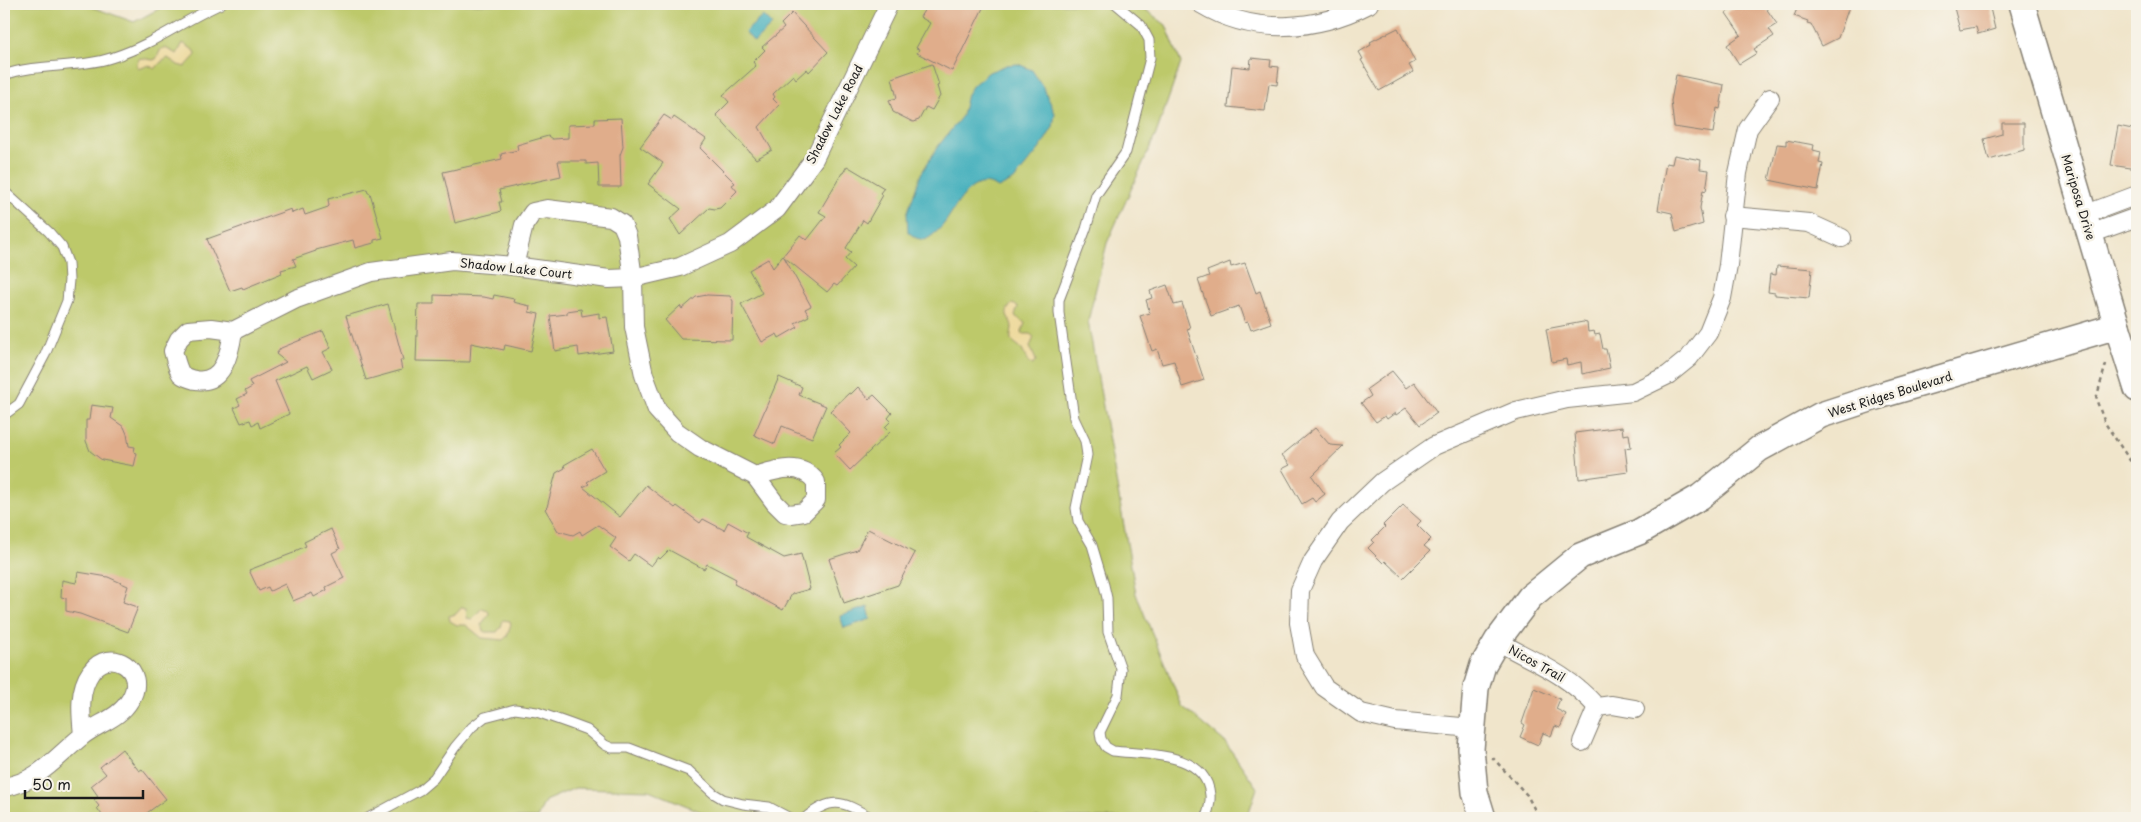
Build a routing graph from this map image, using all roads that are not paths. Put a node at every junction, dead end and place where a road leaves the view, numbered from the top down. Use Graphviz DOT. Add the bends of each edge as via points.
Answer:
graph roads {
  1 [pos="220,4"];
  2 [pos="889,4"];
  3 [pos="1116,4"];
  4 [pos="1201,4"];
  5 [pos="1369,4"];
  6 [pos="2022,4"];
  7 [pos="4,75"];
  8 [pos="1770,98"];
  9 [pos="4,191"];
  10 [pos="2137,195"];
  11 [pos="1732,216"];
  12 [pos="2137,217"];
  13 [pos="2087,225"];
  14 [pos="1842,238"];
  15 [pos="514,266"];
  16 [pos="633,278"];
  17 [pos="2117,326"];
  18 [pos="233,331"];
  19 [pos="2137,390"];
  20 [pos="4,415"];
  21 [pos="755,476"];
  22 [pos="1497,641"];
  23 [pos="1597,707"];
  24 [pos="1635,709"];
  25 [pos="1472,728"];
  26 [pos="83,735"];
  27 [pos="1582,742"];
  28 [pos="4,787"];
  29 [pos="368,818"];
  30 [pos="790,818"];
  31 [pos="805,818"];
  32 [pos="872,818"];
  33 [pos="1206,818"];
  34 [pos="1484,818"];
  1 -- 7 [label="lane" via="161,37 114,57 79,66"];
  2 -- 16 [label="street, Shadow Lake Road" via="814,159 777,209 730,244 680,267"];
  3 -- 33 [label="lane" via="1141,25 1149,40 1150,58 1126,152 1096,195 1059,300 1059,327 1074,418 1085,440 1087,455 1076,508 1078,521 1092,545 1104,585 1108,632 1121,669 1118,695 1100,732 1106,747 1113,751 1165,757 1183,761 1194,768 1208,786 1210,797"];
  4 -- 5 [label="street" via="1216,13 1253,24 1290,27 1328,21"];
  6 -- 13 [label="street, Mariposa Drive"];
  8 -- 11 [label="street" via="1748,129"];
  9 -- 20 [label="lane" via="62,247 68,263 69,280 67,301 45,355 19,404"];
  10 -- 13 [label="street"];
  11 -- 14 [label="street" via="1808,222"];
  11 -- 25 [label="street" via="1722,298 1708,332 1689,358 1668,375 1634,392 1567,399 1516,410 1434,446 1382,482 1340,522 1313,562 1300,590 1299,623 1305,656 1324,687 1361,713 1395,721"];
  12 -- 13 [label="street"];
  13 -- 17 [label="street, Mariposa Drive"];
  15 -- 16 [label="street, Shadow Lake Court" via="609,279"];
  15 -- 16 [label="street" via="524,224 533,212 547,209 611,218 622,224 628,236"];
  15 -- 18 [label="street, Shadow Lake Court" via="452,261 371,272 296,299"];
  16 -- 21 [label="street" via="634,327 644,375 657,410 677,432 700,448"];
  17 -- 19 [label="street, Mariposa Drive"];
  17 -- 22 [label="street, West Ridges Boulevard" via="1821,416 1759,449 1700,498 1639,532 1580,556 1530,597"];
  22 -- 23 [label="street, Nicos Trail" via="1556,671 1580,688"];
  22 -- 25 [label="street, West Ridges Boulevard" via="1483,665 1476,688"];
  23 -- 24 [label="street" via="1612,705"];
  23 -- 27 [label="street"];
  25 -- 34 [label="street, West Ridges Boulevard" via="1475,792"];
  26 -- 28 [label="street" via="37,775"];
  29 -- 30 [label="lane" via="420,790 434,778 455,747 485,717 515,709 537,712 572,724 587,730 612,748 629,748 690,771 723,799 769,807"];
  31 -- 32 [label="lane" via="820,806 834,803 850,806"];
}
